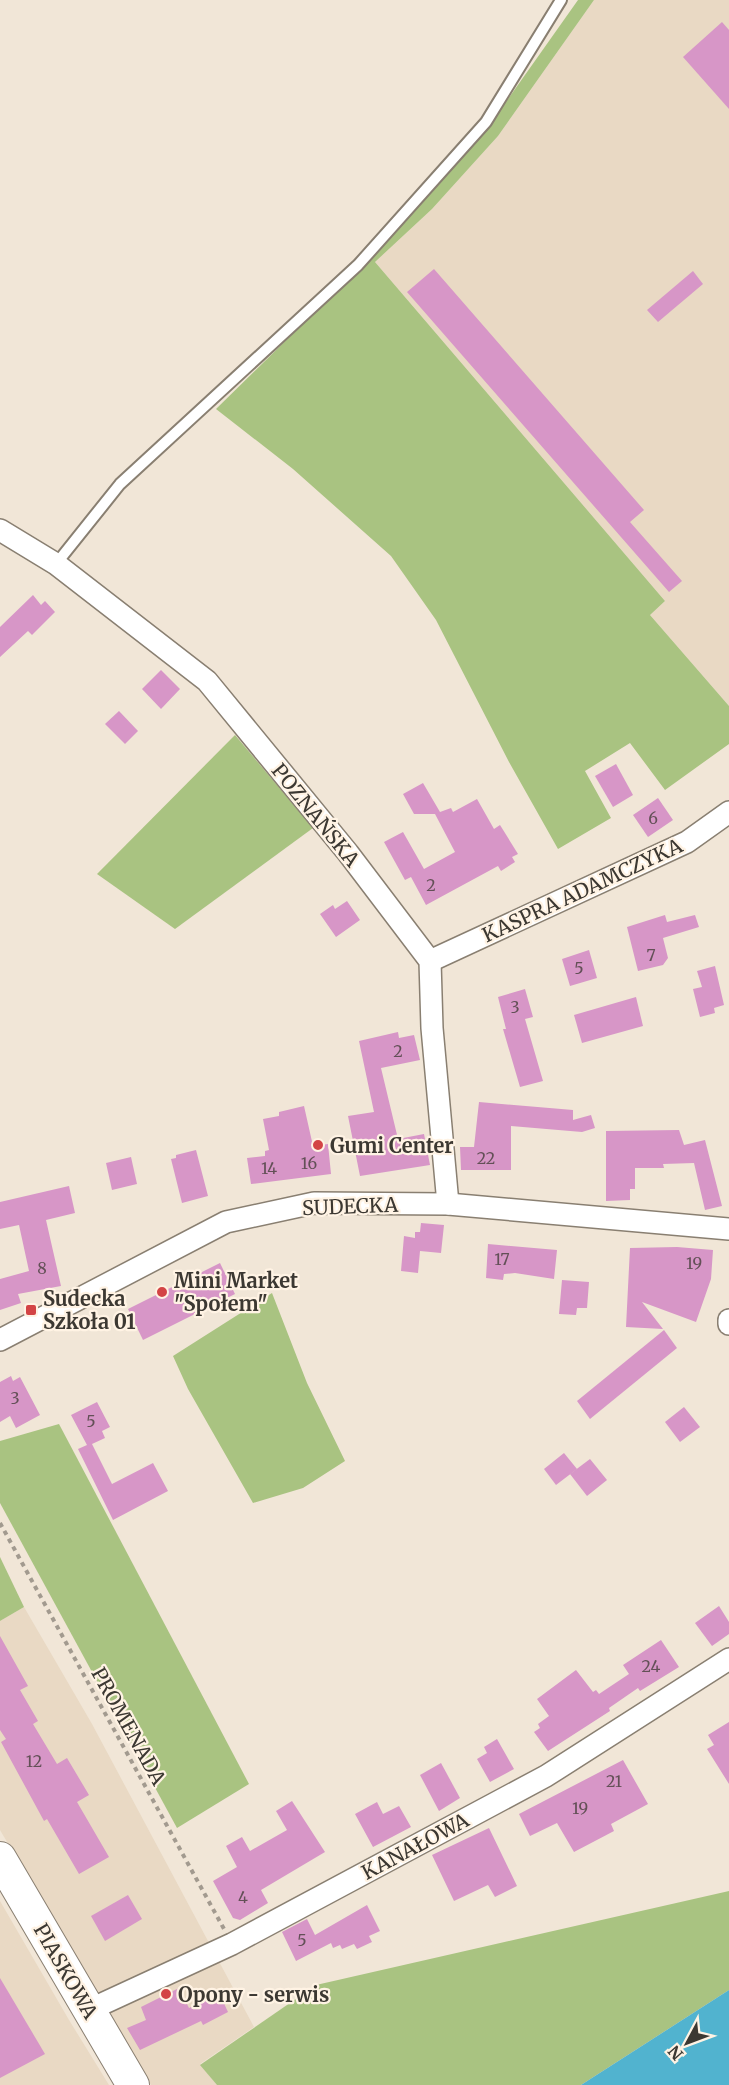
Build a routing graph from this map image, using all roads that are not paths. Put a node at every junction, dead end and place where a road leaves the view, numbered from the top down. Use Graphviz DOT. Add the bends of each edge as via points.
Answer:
graph roads {
  1 [pos="561,0"];
  2 [pos="0,530"];
  3 [pos="56,564"];
  4 [pos="729,812"];
  5 [pos="430,961"];
  6 [pos="448,1204"];
  7 [pos="729,1229"];
  8 [pos="0,1340"];
  9 [pos="729,1659"];
  10 [pos="0,1858"];
  11 [pos="89,2010"];
  12 [pos="133,2085"];
  1 -- 3 [label="lane" via="486,122 358,265 120,484"];
  2 -- 3 [label="street, POZNAŃSKA"];
  3 -- 5 [label="street, POZNAŃSKA" via="207,681 348,853"];
  4 -- 5 [label="street, KASPRA ADAMCZYKA" via="687,842"];
  5 -- 6 [label="street"];
  6 -- 7 [label="street, SUDECKA"];
  6 -- 8 [label="street, SUDECKA" via="314,1203 226,1222"];
  9 -- 11 [label="street, KANAŁOWA" via="546,1776 232,1944"];
  10 -- 11 [label="main road, PIASKOWA"];
  11 -- 12 [label="main road, PIASKOWA"];
}
